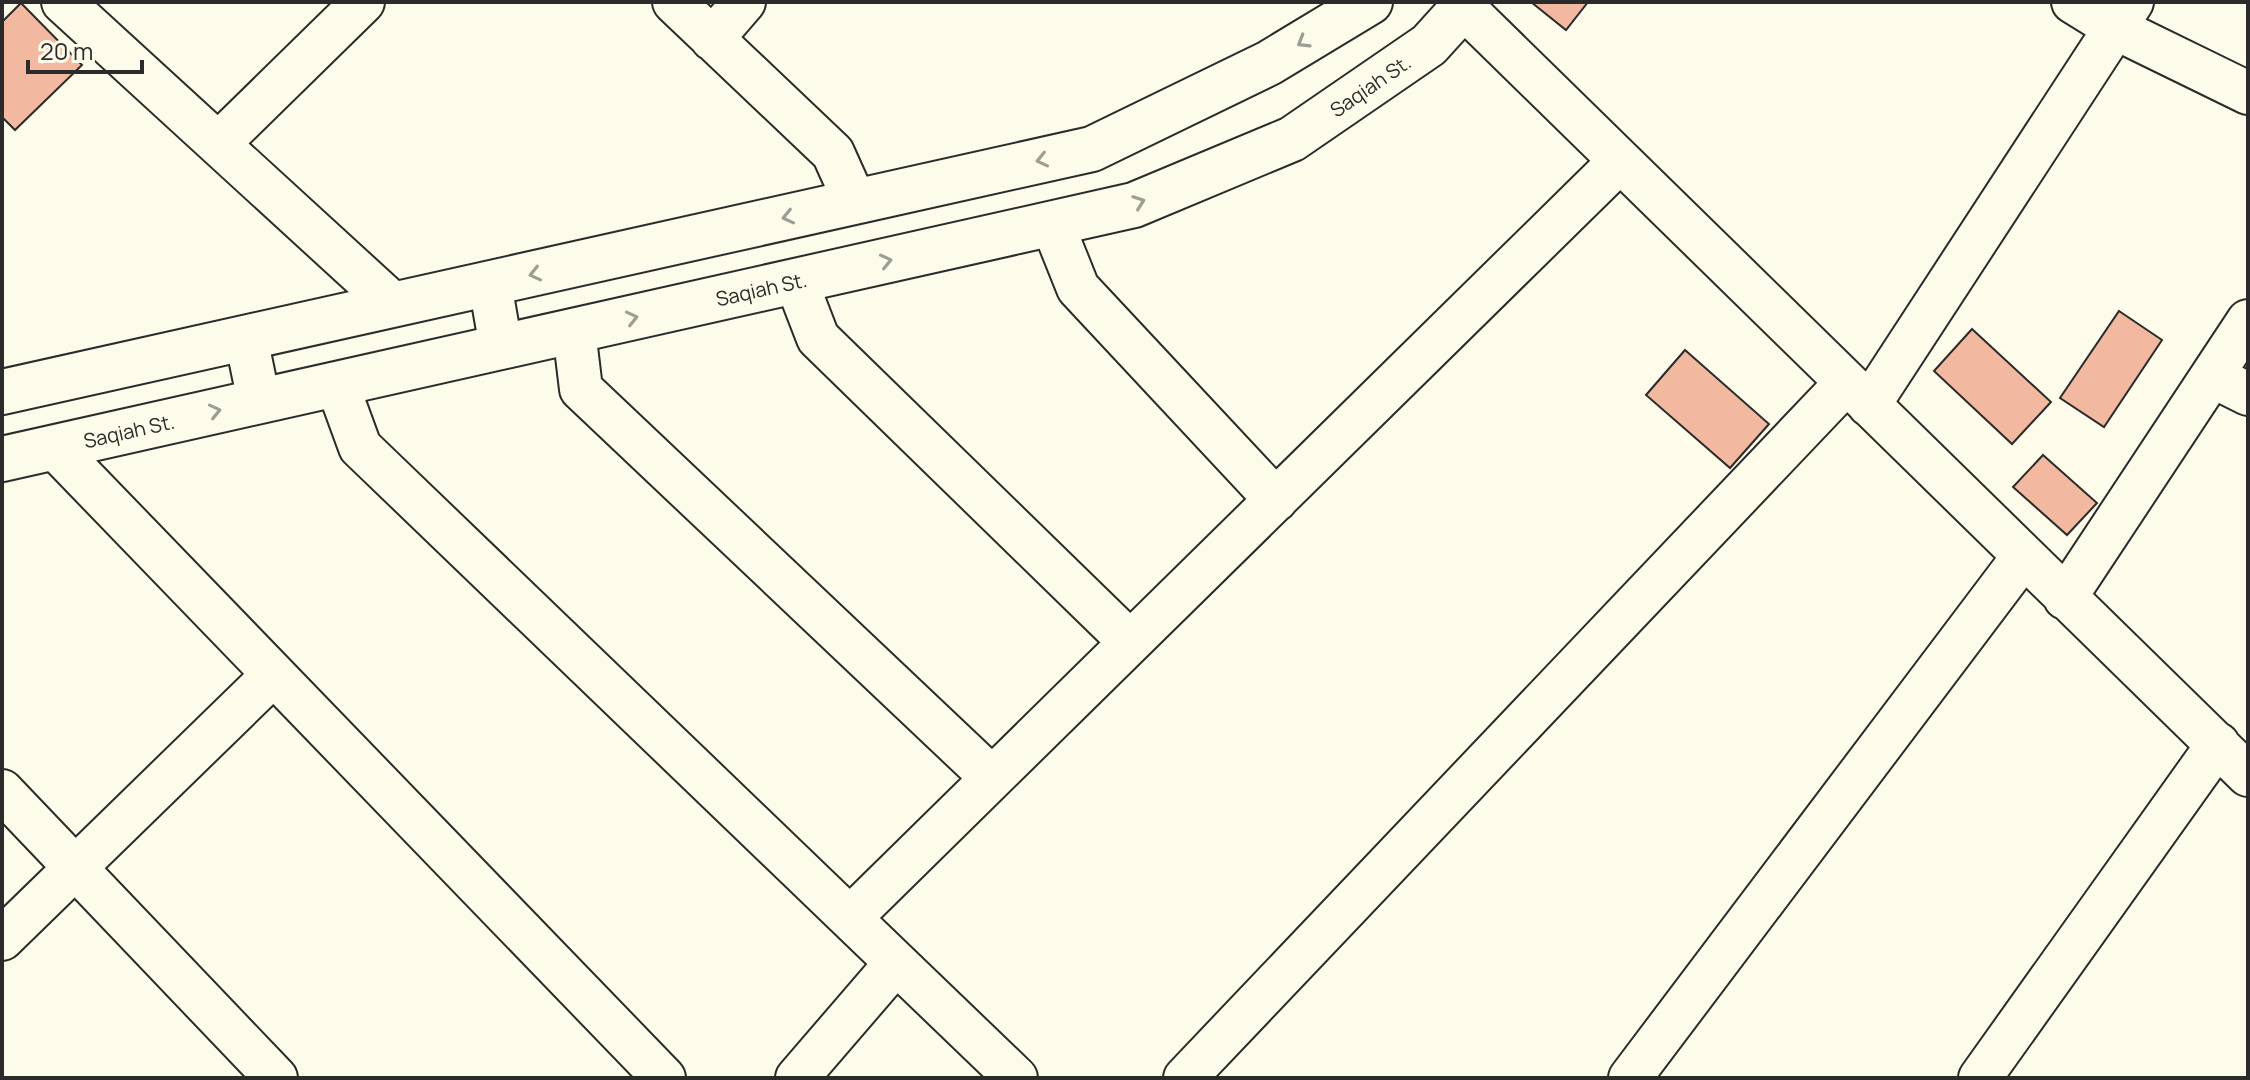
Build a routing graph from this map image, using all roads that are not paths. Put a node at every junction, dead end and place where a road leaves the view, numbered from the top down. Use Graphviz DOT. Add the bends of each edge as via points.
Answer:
graph roads {
  1 [pos="63,2"];
  2 [pos="363,2"];
  3 [pos="674,2"];
  4 [pos="744,2"];
  5 [pos="1370,2"];
  6 [pos="2073,2"];
  7 [pos="1464,4"];
  8 [pos="2123,15"];
  9 [pos="712,39"];
  10 [pos="2248,93"];
  11 [pos="218,144"];
  12 [pos="1620,161"];
  13 [pos="855,202"];
  14 [pos="1052,223"];
  15 [pos="796,281"];
  16 [pos="490,284"];
  17 [pos="394,305"];
  18 [pos="2248,321"];
  19 [pos="574,331"];
  20 [pos="246,338"];
  21 [pos="501,347"];
  22 [pos="337,384"];
  23 [pos="2230,385"];
  24 [pos="2,392"];
  25 [pos="1858,394"];
  26 [pos="259,401"];
  27 [pos="54,447"];
  28 [pos="2,459"];
  29 [pos="1276,500"];
  30 [pos="2023,557"];
  31 [pos="2065,598"];
  32 [pos="1130,642"];
  33 [pos="273,675"];
  34 [pos="2218,744"];
  35 [pos="2248,775"];
  36 [pos="992,778"];
  37 [pos="2,791"];
  38 [pos="75,868"];
  39 [pos="850,918"];
  40 [pos="2,939"];
  41 [pos="896,963"];
  42 [pos="276,1078"];
  43 [pos="664,1078"];
  44 [pos="797,1078"];
  45 [pos="1016,1078"];
  46 [pos="1185,1078"];
  47 [pos="1630,1078"];
  48 [pos="1980,1078"];
  1 -- 11 [label="street"];
  2 -- 11 [label="street"];
  3 -- 9 [label="street"];
  4 -- 9 [label="street"];
  5 -- 13 [label="main road, one-way" via="1269,63 1092,149"];
  6 -- 8 [label="street"];
  7 -- 12 [label="street"];
  14 -- 7 [label="main road, Saqiah St., one-way" via="1134,205 1292,139 1429,45"];
  8 -- 10 [label="street"];
  8 -- 25 [label="street"];
  9 -- 13 [label="street" via="833,153"];
  11 -- 17 [label="street"];
  12 -- 25 [label="street"];
  12 -- 29 [label="street"];
  13 -- 16 [label="main road, one-way"];
  15 -- 14 [label="main road, Saqiah St., one-way"];
  14 -- 29 [label="street" via="1078,288"];
  19 -- 15 [label="main road, Saqiah St., one-way"];
  15 -- 32 [label="street" via="818,338"];
  16 -- 17 [label="main road"];
  16 -- 21 [label="street"];
  17 -- 20 [label="main road"];
  18 -- 23 [label="street"];
  19 -- 21 [label="main road, Saqiah St."];
  19 -- 36 [label="street" via="581,389"];
  20 -- 24 [label="main road"];
  20 -- 26 [label="street"];
  21 -- 22 [label="main road, Saqiah St."];
  22 -- 26 [label="main road, Saqiah St."];
  22 -- 39 [label="street" via="360,447"];
  23 -- 31 [label="street"];
  25 -- 30 [label="street"];
  25 -- 46 [label="street"];
  27 -- 26 [label="main road, Saqiah St., one-way"];
  27 -- 28 [label="main road, Saqiah St."];
  27 -- 33 [label="street"];
  29 -- 32 [label="street"];
  30 -- 31 [label="street"];
  30 -- 47 [label="street"];
  31 -- 34 [label="street"];
  32 -- 36 [label="street"];
  33 -- 38 [label="street"];
  33 -- 43 [label="street"];
  34 -- 35 [label="street"];
  34 -- 48 [label="street"];
  36 -- 39 [label="street"];
  37 -- 38 [label="street"];
  38 -- 40 [label="street"];
  38 -- 42 [label="street"];
  39 -- 41 [label="street"];
  41 -- 44 [label="street"];
  41 -- 45 [label="street"];
}
